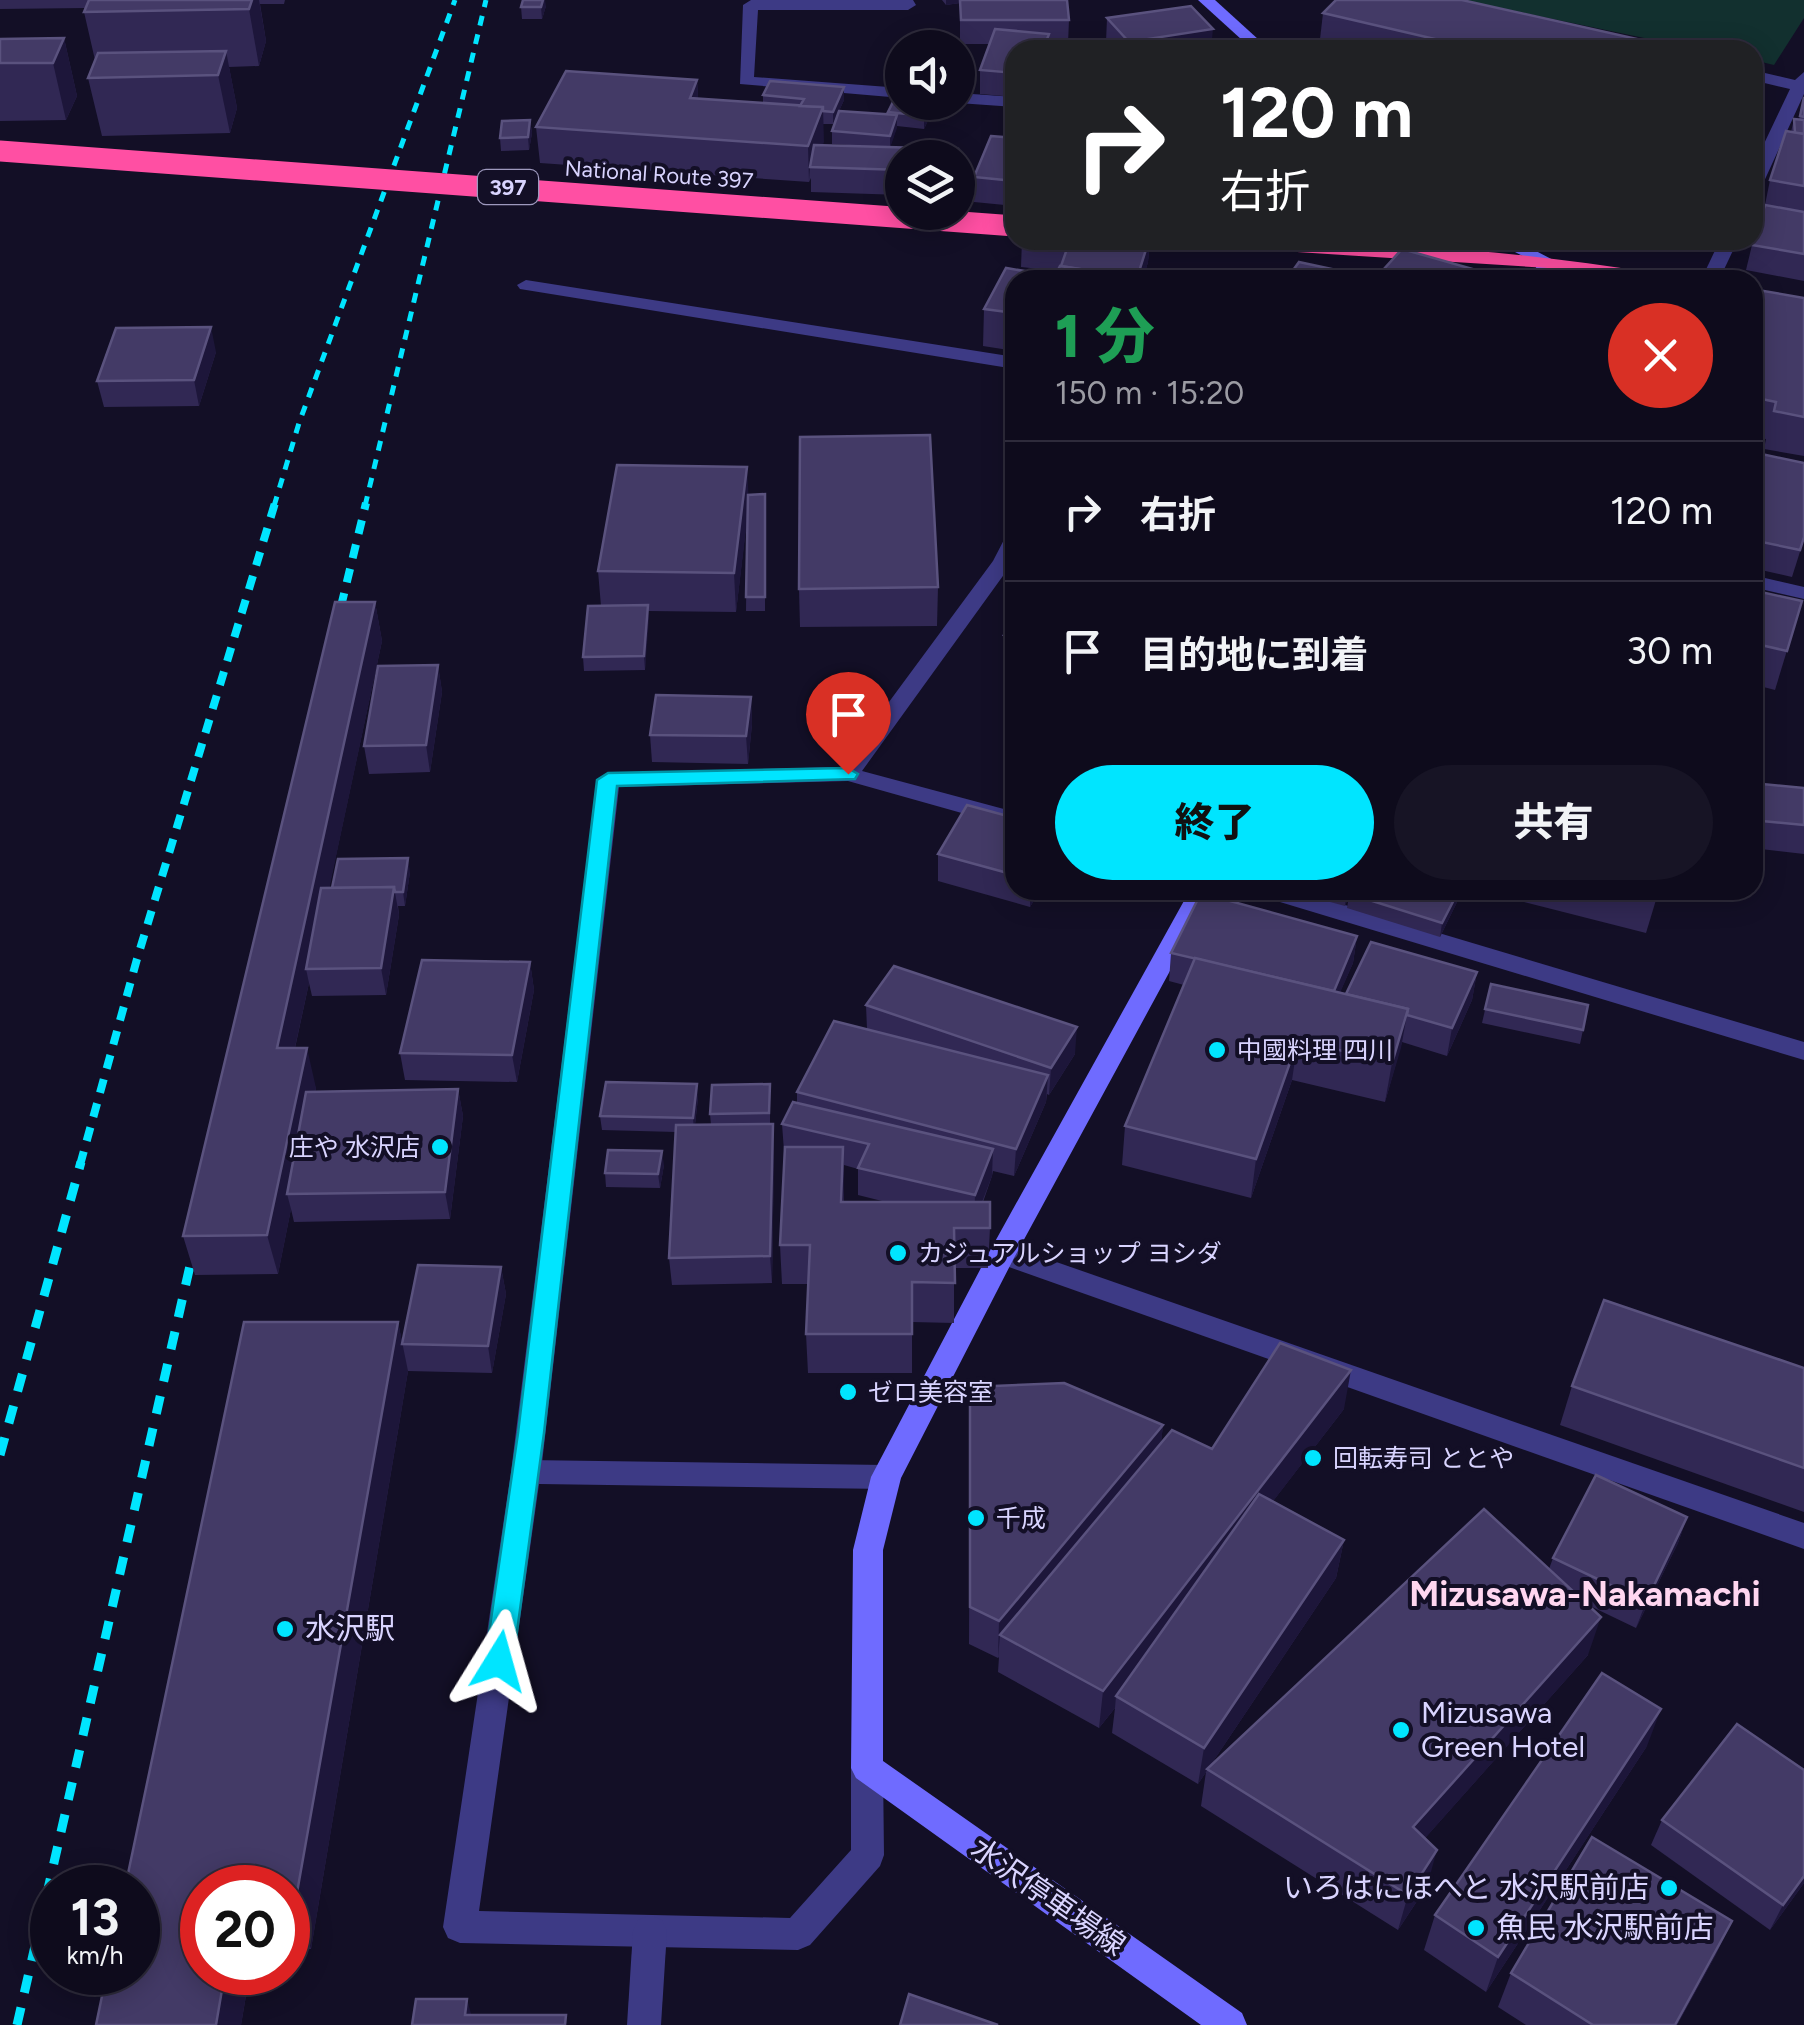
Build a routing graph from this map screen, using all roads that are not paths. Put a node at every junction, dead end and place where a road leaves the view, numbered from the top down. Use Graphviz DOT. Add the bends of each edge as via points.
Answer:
graph roads {
  1 [pos="904,0"];
  2 [pos="1206,0"];
  3 [pos="1251,40"];
  4 [pos="1763,77"];
  5 [pos="1803,83"];
  6 [pos="885,93"];
  7 [pos="975,99"];
  8 [pos="1005,101"];
  9 [pos="0,151"];
  10 [pos="1763,165"];
  11 [pos="1005,225"];
  12 [pos="1320,250"];
  13 [pos="1514,250"];
  14 [pos="1533,270"];
  15 [pos="1543,270"];
  16 [pos="526,285"];
  17 [pos="1005,361"];
  18 [pos="1005,558"];
  19 [pos="1763,584"];
  20 [pos="1804,593"];
  21 [pos="848,774"];
  22 [pos="1005,817"];
  23 [pos="1197,900"];
  24 [pos="1301,900"];
  25 [pos="1804,1051"];
  26 [pos="1002,1254"];
  27 [pos="526,1472"];
  28 [pos="886,1477"];
  29 [pos="1804,1536"];
  30 [pos="868,1768"];
  31 [pos="650,1931"];
  32 [pos="644,2025"];
  33 [pos="1230,2025"];
  1 -- 6 [label="street" via="908,5 751,5 746,81"];
  2 -- 3 [label="street"];
  4 -- 5 [label="street"];
  5 -- 10 [label="street"];
  7 -- 8 [label="street"];
  9 -- 11 [label="highway, National Route 397 / 397, bridge"];
  12 -- 14 [label="highway"];
  13 -- 15 [label="street"];
  16 -- 17 [label="street"];
  18 -- 21 [label="street"];
  19 -- 20 [label="street"];
  21 -- 22 [label="street"];
  21 -- 27 [label="street" via="608,780"];
  23 -- 26 [label="street"];
  24 -- 25 [label="street"];
  26 -- 28 [label="street"];
  26 -- 29 [label="street"];
  27 -- 28 [label="street"];
  27 -- 31 [label="street" via="460,1927"];
  28 -- 30 [label="street" via="868,1550"];
  30 -- 31 [label="street" via="868,1856 798,1934"];
  30 -- 33 [label="street, 水沢停車場線"];
  31 -- 32 [label="street"];
}
